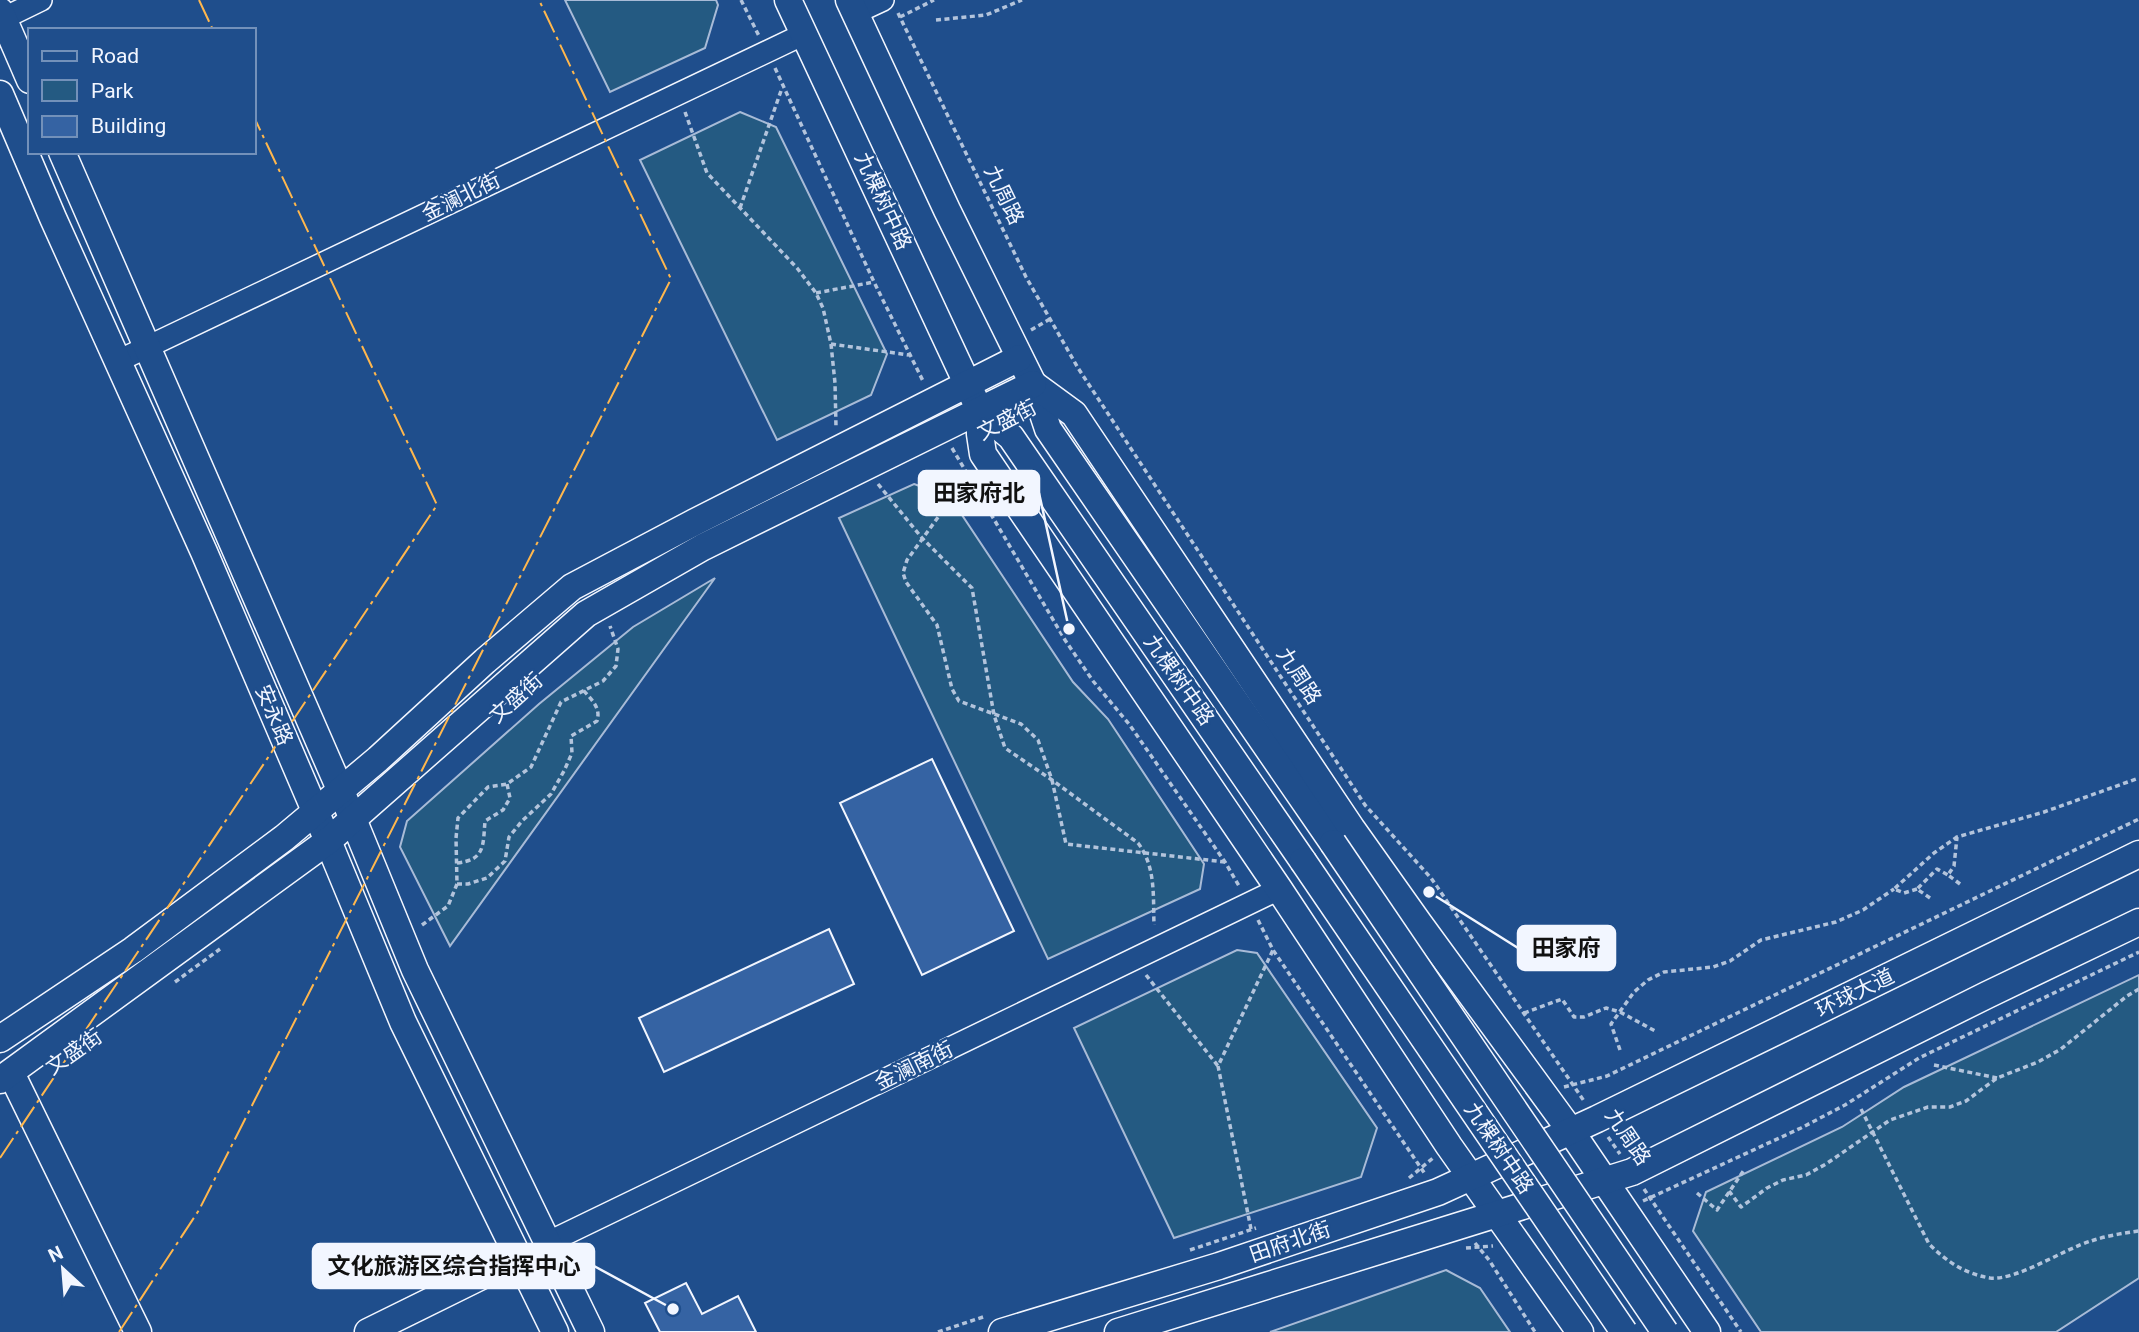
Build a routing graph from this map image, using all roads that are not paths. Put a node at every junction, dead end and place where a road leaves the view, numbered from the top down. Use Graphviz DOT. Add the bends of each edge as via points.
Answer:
graph roads {
  1 [pos="41,0"];
  2 [pos="788,0"];
  3 [pos="890,4"];
  4 [pos="852,6"];
  5 [pos="1,16"];
  6 [pos="804,34"];
  7 [pos="28,76"];
  8 [pos="0,94"];
  9 [pos="63,154"];
  10 [pos="148,347"];
  11 [pos="1018,358"];
  12 [pos="118,361"];
  13 [pos="968,384"];
  14 [pos="1033,384"];
  15 [pos="980,423"];
  16 [pos="340,789"];
  17 [pos="315,811"];
  18 [pos="353,819"];
  19 [pos="328,841"];
  20 [pos="2139,854"];
  21 [pos="1279,888"];
  22 [pos="2139,922"];
  23 [pos="0,1040"];
  24 [pos="6,1077"];
  25 [pos="1570,1130"];
  26 [pos="1471,1177"];
  27 [pos="1606,1182"];
  28 [pos="1498,1214"];
  29 [pos="549,1241"];
  30 [pos="520,1257"];
  31 [pos="994,1324"];
  32 [pos="138,1332"];
  33 [pos="368,1332"];
  34 [pos="555,1332"];
  35 [pos="591,1332"];
  36 [pos="1118,1332"];
  37 [pos="1580,1332"];
  38 [pos="1624,1332"];
  39 [pos="1665,1332"];
  40 [pos="1707,1332"];
  1 -- 5 [label="street"];
  2 -- 6 [label="main road, 九棵树中路"];
  3 -- 4 [label="street"];
  4 -- 11 [label="main road, 九棵树中路"];
  5 -- 7 [label="main road"];
  6 -- 10 [label="street, 金澜北街"];
  6 -- 13 [label="main road, 九棵树中路"];
  8 -- 12 [label="main road, 安永路"];
  9 -- 10 [label="main road, 安永路"];
  10 -- 12 [label="street, 金澜北街"];
  10 -- 16 [label="main road, 安永路"];
  11 -- 13 [label="main road"];
  11 -- 14 [label="main road, 九棵树中路"];
  12 -- 17 [label="main road, 安永路"];
  13 -- 15 [label="main road, 九棵树中路"];
  13 -- 16 [label="main road" via="572,587"];
  14 -- 15 [label="main road, 文盛街"];
  14 -- 25 [label="main road" via="1074,414 1344,817"];
  14 -- 39 [label="main road, 九棵树中路, bridge" via="1048,429"];
  15 -- 18 [label="main road, 文盛街" via="702,547 586,614"];
  15 -- 21 [label="main road" via="983,454"];
  15 -- 38 [label="main road, 九棵树中路, bridge" via="1011,437"];
  16 -- 17 [label="main road"];
  16 -- 18 [label="main road, 安永路"];
  17 -- 19 [label="main road, 安永路"];
  17 -- 23 [label="main road" via="133,950"];
  18 -- 19 [label="main road, 文盛街"];
  18 -- 29 [label="main road, 安永路" via="415,970"];
  19 -- 24 [label="main road, 文盛街"];
  19 -- 30 [label="main road, 安永路" via="403,1022"];
  20 -- 25 [label="main road, 环球大道"];
  21 -- 26 [label="main road"];
  21 -- 29 [label="street, 金澜南街"];
  22 -- 27 [label="main road"];
  24 -- 32 [label="main road"];
  25 -- 26 [label="main road, 田府北街"];
  25 -- 27 [label="main road"];
  26 -- 28 [label="main road"];
  26 -- 31 [label="main road, 田府北街" via="1219,1266"];
  27 -- 28 [label="main road, 田府北街"];
  27 -- 40 [label="main road"];
  28 -- 36 [label="main road, 田府北街"];
  28 -- 37 [label="main road"];
  29 -- 35 [label="main road, 安永路"];
  30 -- 33 [label="main road"];
  30 -- 34 [label="main road, 安永路"];
}
